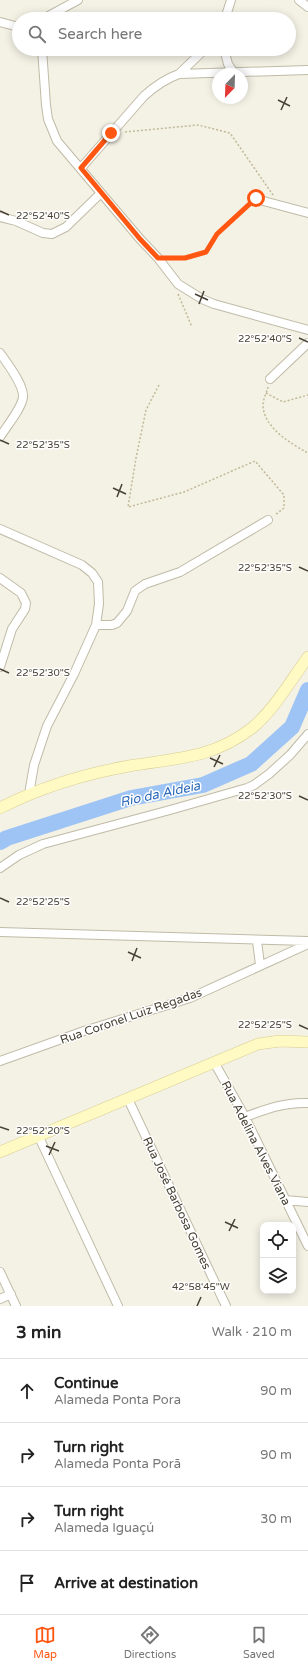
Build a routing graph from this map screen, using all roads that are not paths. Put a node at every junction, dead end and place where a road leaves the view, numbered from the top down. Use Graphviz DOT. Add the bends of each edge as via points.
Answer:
graph roads {
  1 [pos="78,0"];
  2 [pos="231,0"];
  3 [pos="299,0"];
  4 [pos="308,7"];
  5 [pos="56,12"];
  6 [pos="227,12"];
  7 [pos="0,22"];
  8 [pos="12,26"];
  9 [pos="42,56"];
  10 [pos="198,56"];
  11 [pos="226,56"];
  12 [pos="231,68"];
  13 [pos="308,70"];
  14 [pos="248,72"];
  15 [pos="212,73"];
  16 [pos="179,74"];
  17 [pos="81,168"];
  18 [pos="101,193"];
  19 [pos="256,198"];
  20 [pos="308,213"];
  21 [pos="0,217"];
  22 [pos="308,330"];
  23 [pos="308,343"];
  24 [pos="0,353"];
  25 [pos="270,379"];
  26 [pos="0,437"];
  27 [pos="268,520"];
  28 [pos="0,529"];
  29 [pos="0,578"];
  30 [pos="96,625"];
  31 [pos="308,657"];
  32 [pos="0,667"];
  33 [pos="308,734"];
  34 [pos="28,794"];
  35 [pos="0,808"];
  36 [pos="0,868"];
  37 [pos="0,932"];
  38 [pos="257,941"];
  39 [pos="308,942"];
  40 [pos="260,965"];
  41 [pos="308,1042"];
  42 [pos="0,1061"];
  43 [pos="214,1062"];
  44 [pos="128,1099"];
  45 [pos="308,1103"];
  46 [pos="245,1117"];
  47 [pos="38,1135"];
  48 [pos="0,1152"];
  49 [pos="285,1200"];
  50 [pos="308,1202"];
  51 [pos="308,1246"];
  52 [pos="0,1272"];
  53 [pos="11,1294"];
  54 [pos="0,1299"];
  55 [pos="16,1306"];
  56 [pos="118,1306"];
  57 [pos="226,1306"];
  1 -- 5 [label="street"];
  2 -- 6 [label="street"];
  3 -- 4 [label="street"];
  7 -- 8 [label="street"];
  9 -- 17 [label="street" via="48,119 57,141"];
  10 -- 16 [label="street"];
  11 -- 12 [label="street"];
  13 -- 14 [label="street"];
  15 -- 16 [label="street"];
  16 -- 17 [label="street" via="153,87"];
  17 -- 18 [label="street"];
  18 -- 21 [label="street" via="66,227 52,234"];
  18 -- 22 [label="street" via="178,284 202,299 246,314"];
  19 -- 20 [label="street"];
  23 -- 25 [label="street"];
  24 -- 26 [label="street" via="22,387 23,396 21,405"];
  27 -- 30 [label="street" via="180,572 145,584 135,592 127,611 117,623"];
  28 -- 30 [label="street" via="82,565 92,573 98,582 99,604"];
  29 -- 32 [label="street" via="21,593 26,603 12,629"];
  30 -- 34 [label="street" via="47,726 34,765"];
  31 -- 34 [label="street" via="269,711 253,727 234,740 187,758 129,766 80,777"];
  33 -- 36 [label="street" via="279,765 254,785 43,844 19,855"];
  34 -- 35 [label="street"];
  37 -- 38 [label="street, Rua Coronel Luiz Regadas"];
  38 -- 39 [label="street, Rua Coronel Luiz Regadas"];
  38 -- 40 [label="street"];
  39 -- 40 [label="street, Rua Coronel Luiz Regadas"];
  40 -- 42 [label="street, Rua Coronel Luiz Regadas" via="190,998 84,1031"];
  41 -- 43 [label="street" via="280,1041 258,1044"];
  43 -- 44 [label="street"];
  43 -- 46 [label="street, Rua Adelina Alves Viana"];
  44 -- 47 [label="street"];
  44 -- 57 [label="street, Rua José Barbosa Gomes"];
  45 -- 46 [label="street" via="278,1105"];
  46 -- 49 [label="street, Rua Adelina Alves Viana"];
  47 -- 48 [label="street"];
  47 -- 56 [label="street"];
  49 -- 50 [label="street"];
  49 -- 51 [label="street, Rua Adelina Alves Viana"];
  52 -- 53 [label="street"];
  53 -- 54 [label="street"];
  53 -- 55 [label="street"];
}
